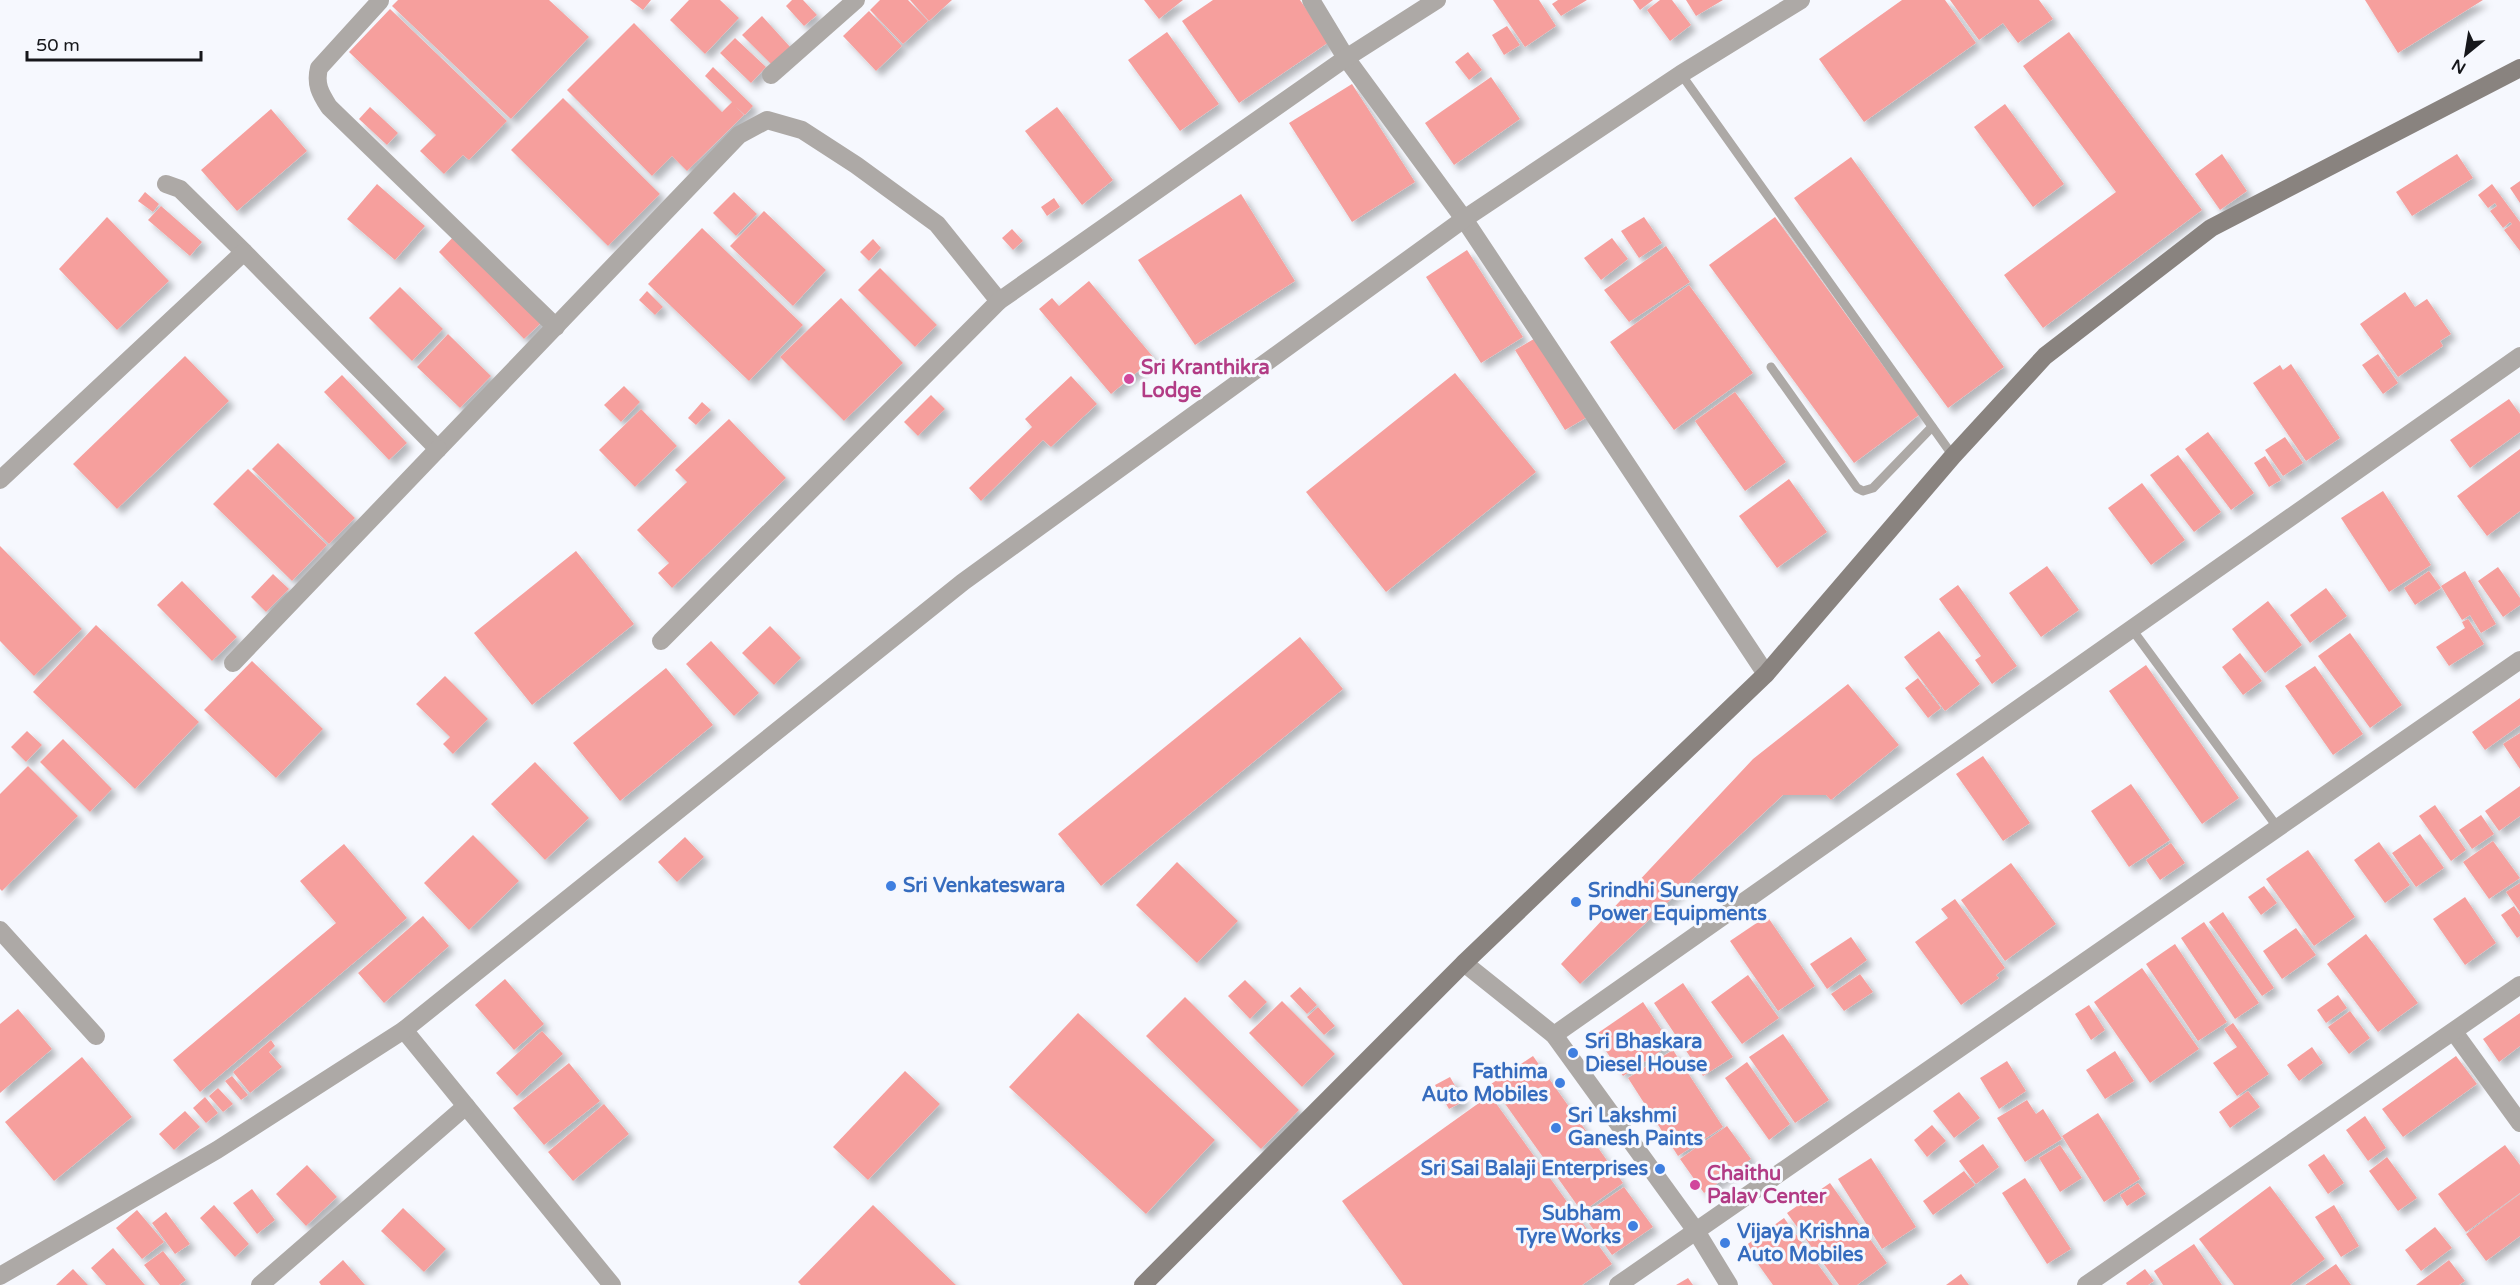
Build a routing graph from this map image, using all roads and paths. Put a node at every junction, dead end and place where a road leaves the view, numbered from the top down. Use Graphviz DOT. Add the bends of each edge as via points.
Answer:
graph roads {
  1 [pos="856,0"];
  2 [pos="1311,0"];
  3 [pos="1437,0"];
  4 [pos="1801,0"];
  5 [pos="380,1"];
  6 [pos="1346,58"];
  7 [pos="2520,68"];
  8 [pos="1681,74"];
  9 [pos="771,75"];
  10 [pos="166,184"];
  11 [pos="1464,219"];
  12 [pos="244,252"];
  13 [pos="999,301"];
  14 [pos="556,327"];
  15 [pos="2520,356"];
  16 [pos="1771,367"];
  17 [pos="1932,427"];
  18 [pos="438,449"];
  19 [pos="1953,456"];
  20 [pos="0,480"];
  21 [pos="2131,628"];
  22 [pos="661,641"];
  23 [pos="2520,660"];
  24 [pos="234,663"];
  25 [pos="1767,674"];
  26 [pos="2278,828"];
  27 [pos="0,930"];
  28 [pos="1464,963"];
  29 [pos="2520,985"];
  30 [pos="404,1030"];
  31 [pos="2454,1032"];
  32 [pos="1554,1035"];
  33 [pos="96,1036"];
  34 [pos="466,1106"];
  35 [pos="2520,1123"];
  36 [pos="1696,1231"];
  37 [pos="0,1276"];
  38 [pos="260,1285"];
  39 [pos="612,1285"];
  40 [pos="1143,1285"];
  41 [pos="1618,1285"];
  42 [pos="1729,1285"];
  43 [pos="2086,1285"];
  1 -- 9 [label="street"];
  2 -- 6 [label="street"];
  3 -- 6 [label="street"];
  4 -- 8 [label="street"];
  5 -- 14 [label="street" via="319,68 316,80 320,94"];
  6 -- 11 [label="street"];
  6 -- 13 [label="street"];
  7 -- 19 [label="street" via="2211,228 2045,356"];
  8 -- 11 [label="street"];
  8 -- 17 [label="lane"];
  10 -- 12 [label="street" via="180,189"];
  11 -- 25 [label="street"];
  11 -- 30 [label="street" via="963,582"];
  12 -- 18 [label="street"];
  12 -- 20 [label="street"];
  13 -- 14 [label="street" via="937,224 802,130 767,120 739,135"];
  13 -- 22 [label="street"];
  14 -- 18 [label="street"];
  15 -- 21 [label="street"];
  16 -- 17 [label="lane" via="1857,488 1863,491 1873,488"];
  17 -- 19 [label="lane"];
  18 -- 24 [label="street"];
  19 -- 25 [label="street"];
  21 -- 26 [label="lane"];
  21 -- 32 [label="street"];
  23 -- 26 [label="street"];
  25 -- 28 [label="street"];
  26 -- 36 [label="street"];
  27 -- 33 [label="street"];
  28 -- 32 [label="street"];
  28 -- 40 [label="street"];
  29 -- 31 [label="street"];
  30 -- 34 [label="street"];
  30 -- 37 [label="street" via="217,1150"];
  31 -- 35 [label="street"];
  31 -- 43 [label="street"];
  32 -- 36 [label="street"];
  34 -- 38 [label="street"];
  34 -- 39 [label="street"];
  36 -- 41 [label="street"];
  36 -- 42 [label="street"];
}
